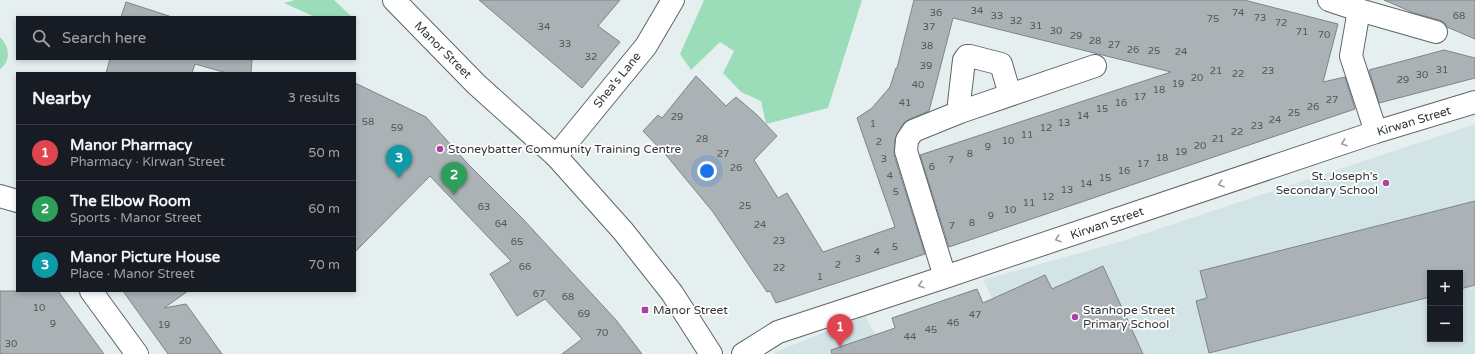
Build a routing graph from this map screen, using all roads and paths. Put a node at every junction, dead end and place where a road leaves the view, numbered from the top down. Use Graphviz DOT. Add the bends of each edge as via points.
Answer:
graph roads {
  1 [pos="394,0"];
  2 [pos="673,0"];
  3 [pos="1329,0"];
  4 [pos="1359,10"];
  5 [pos="1436,32"];
  6 [pos="1095,66"];
  7 [pos="1010,95"];
  8 [pos="1475,102"];
  9 [pos="960,112"];
  10 [pos="1376,132"];
  11 [pos="556,156"];
  12 [pos="0,196"];
  13 [pos="16,201"];
  14 [pos="946,277"];
  15 [pos="91,292"];
  16 [pos="137,354"];
  17 [pos="711,354"];
  18 [pos="743,354"];
  1 -- 11 [label="street, Manor Street" via="476,84"];
  2 -- 11 [label="street, Shea's Lane" via="646,46"];
  3 -- 4 [label="street"];
  4 -- 5 [label="street"];
  4 -- 10 [label="street" via="1351,56"];
  6 -- 7 [label="street"];
  7 -- 9 [label="street"];
  7 -- 9 [label="street" via="1001,64 967,56 962,74"];
  8 -- 10 [label="street, Kirwan Street"];
  9 -- 14 [label="street" via="913,131 907,140 906,151"];
  10 -- 14 [label="street, Kirwan Street, one-way"];
  11 -- 17 [label="street, Manor Street" via="623,231 672,293"];
  12 -- 13 [label="street"];
  14 -- 18 [label="street, Kirwan Street, one-way" via="778,332"];
  15 -- 16 [label="street"];
}
